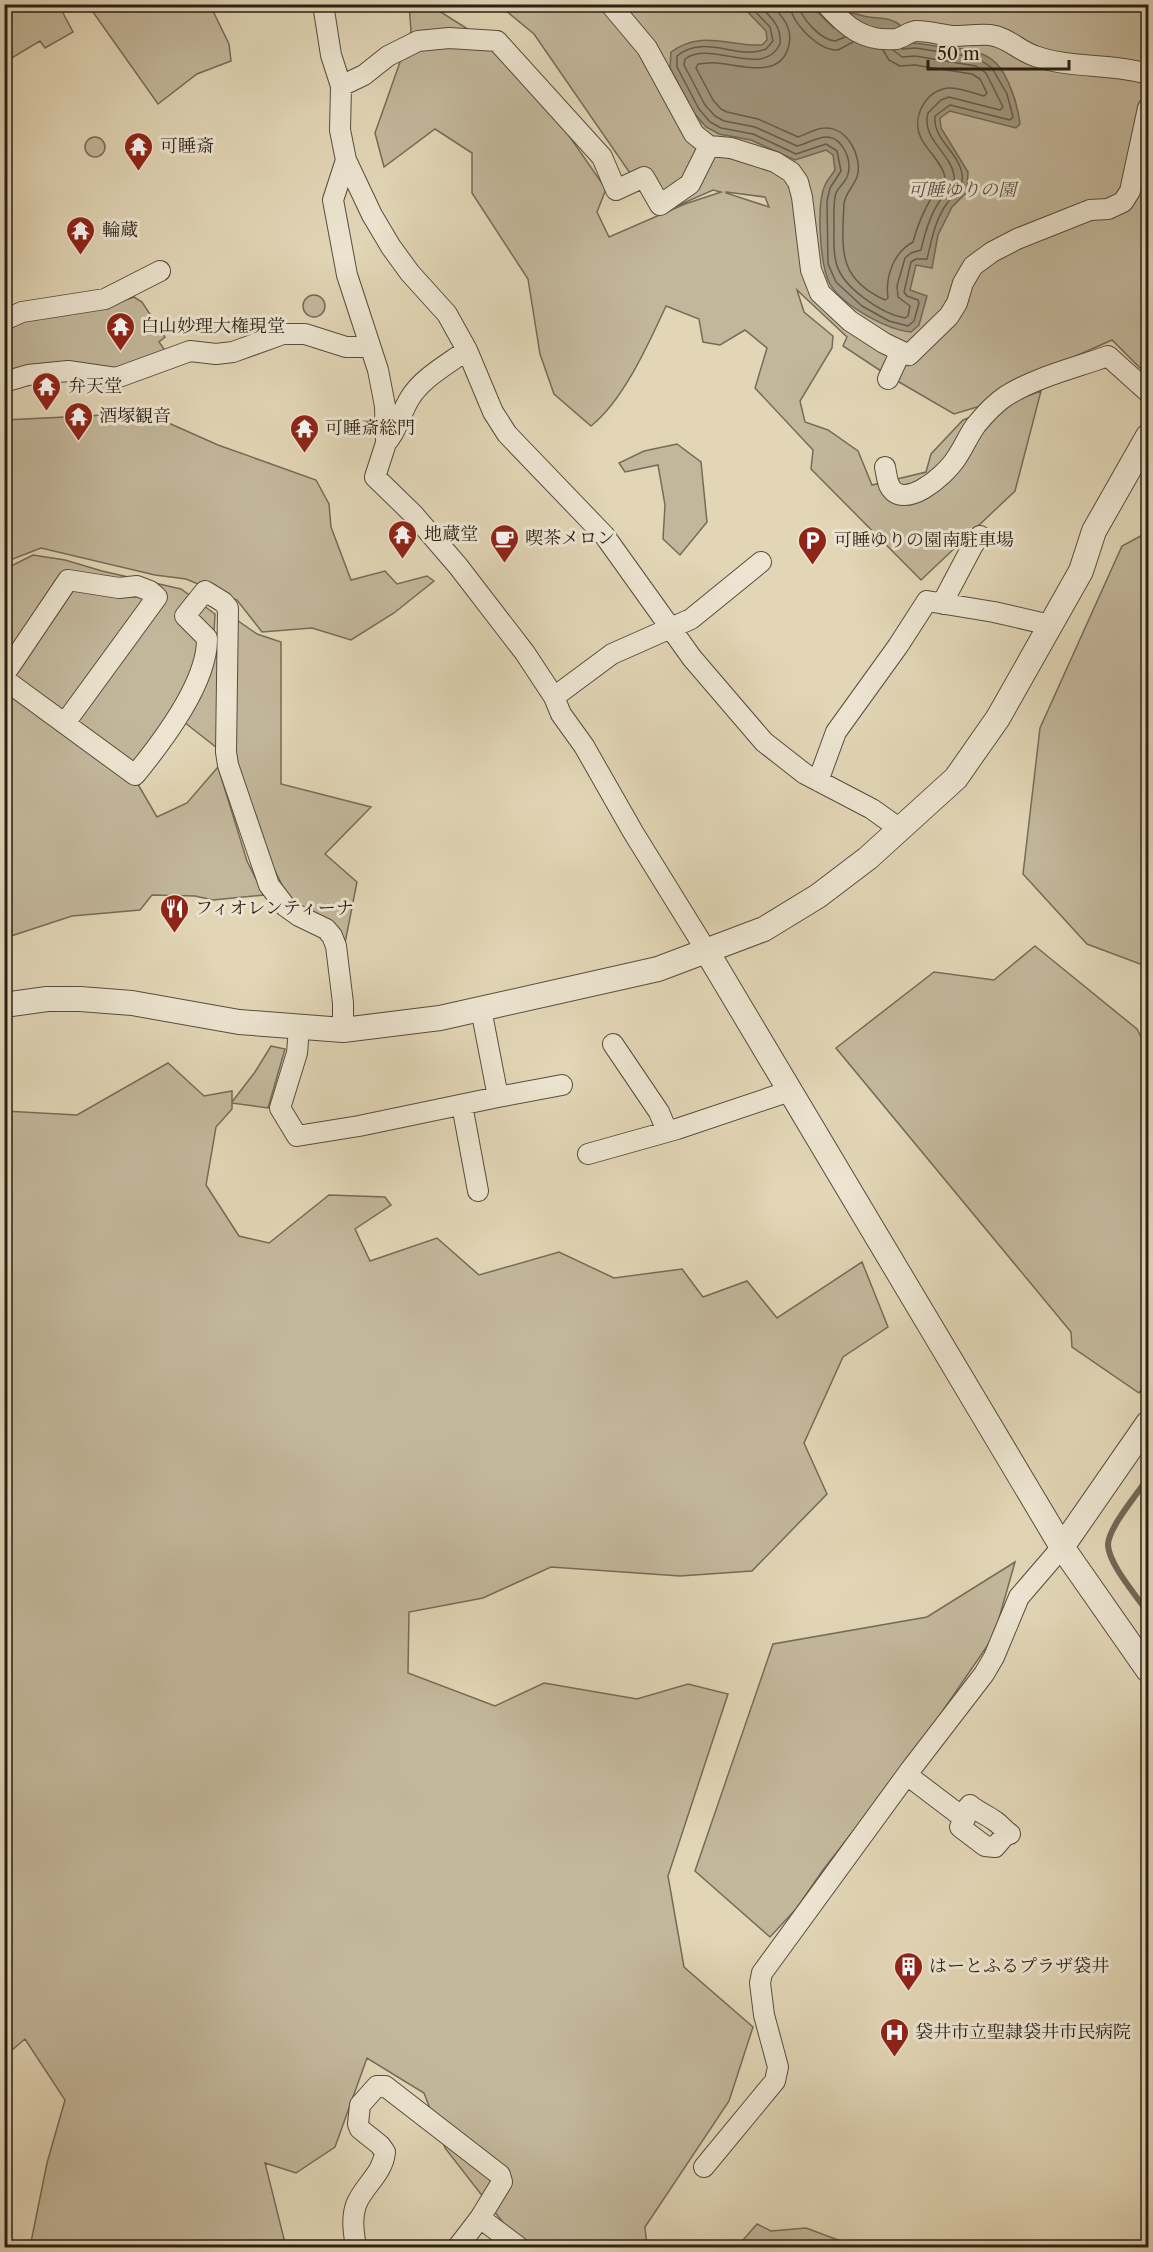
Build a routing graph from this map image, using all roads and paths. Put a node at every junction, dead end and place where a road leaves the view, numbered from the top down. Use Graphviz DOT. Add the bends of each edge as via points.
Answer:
graph roads {
  1 [pos="323,4"];
  2 [pos="610,4"];
  3 [pos="832,12"];
  4 [pos="1149,74"];
  5 [pos="341,86"];
  6 [pos="1149,108"];
  7 [pos="709,146"];
  8 [pos="346,160"];
  9 [pos="160,271"];
  10 [pos="4,320"];
  11 [pos="370,347"];
  12 [pos="467,350"];
  13 [pos="900,351"];
  14 [pos="888,380"];
  15 [pos="4,382"];
  16 [pos="1149,392"];
  17 [pos="1149,436"];
  18 [pos="386,443"];
  19 [pos="885,466"];
  20 [pos="980,536"];
  21 [pos="761,562"];
  22 [pos="944,604"];
  23 [pos="1050,625"];
  24 [pos="671,629"];
  25 [pos="4,677"];
  26 [pos="554,697"];
  27 [pos="65,723"];
  28 [pos="818,781"];
  29 [pos="900,829"];
  30 [pos="706,950"];
  31 [pos="4,1005"];
  32 [pos="480,1009"];
  33 [pos="299,1028"];
  34 [pos="344,1030"];
  35 [pos="613,1044"];
  36 [pos="562,1085"];
  37 [pos="790,1090"];
  38 [pos="498,1097"];
  39 [pos="462,1105"];
  40 [pos="666,1131"];
  41 [pos="588,1154"];
  42 [pos="478,1191"];
  43 [pos="1149,1422"];
  44 [pos="1062,1546"];
  45 [pos="1149,1670"];
  46 [pos="907,1775"];
  47 [pos="1008,1833"];
  48 [pos="704,2167"];
  49 [pos="480,2218"];
  50 [pos="356,2247"];
  51 [pos="457,2247"];
  52 [pos="520,2247"];
  1 -- 5 [label="street"];
  2 -- 7 [label="street" via="647,48 694,134"];
  3 -- 4 [label="street" via="860,35 876,39 899,39 916,31 990,35 1004,38 1035,56"];
  5 -- 7 [label="street" via="418,41 497,41 602,157 616,190 644,177 660,205 690,184"];
  5 -- 8 [label="street" via="340,130"];
  6 -- 13 [label="street" via="1130,191 1123,202 1108,209 1090,210 992,252 973,266 949,316 909,355"];
  7 -- 13 [label="street" via="731,148 775,162 791,172 802,197 811,270 819,293 850,321"];
  8 -- 11 [label="street" via="333,200 347,275"];
  8 -- 12 [label="street" via="390,247 447,314"];
  9 -- 10 [label="street" via="105,299 22,312"];
  11 -- 15 [label="street" via="346,347 305,334 283,334 233,352 190,351 116,378 68,371"];
  11 -- 18 [label="street" via="378,370"];
  12 -- 18 [label="street" via="410,397 395,434"];
  12 -- 24 [label="street" via="507,434 604,535"];
  13 -- 14 [label="street"];
  16 -- 19 [label="street" via="1108,356 1033,383 989,409 945,472 919,493 898,493 889,486"];
  17 -- 23 [label="street" via="1094,531 1081,571"];
  18 -- 26 [label="street" via="375,477 465,574"];
  20 -- 22 [label="street"];
  21 -- 24 [label="street" via="691,619"];
  22 -- 23 [label="street"];
  22 -- 28 [label="street" via="927,601 920,610 836,732"];
  23 -- 29 [label="street" via="998,718 956,778"];
  24 -- 26 [label="street" via="612,654"];
  24 -- 28 [label="street" via="764,742"];
  25 -- 27 [label="street"];
  25 -- 27 [label="street" via="68,580 119,588 137,586 150,591 156,597"];
  26 -- 30 [label="street"];
  27 -- 34 [label="street" via="135,776 188,701 207,652 207,638 185,616 205,591 224,602 229,630 228,765 269,885 285,906 332,936"];
  28 -- 29 [label="street" via="872,809"];
  29 -- 30 [label="street" via="810,901 764,929"];
  30 -- 32 [label="street" via="658,969"];
  30 -- 37 [label="street"];
  31 -- 33 [label="street" via="47,999 132,1003"];
  32 -- 34 [label="street"];
  32 -- 38 [label="street"];
  33 -- 34 [label="street"];
  33 -- 39 [label="street" via="297,1053 280,1108 297,1136"];
  35 -- 40 [label="street" via="659,1112"];
  36 -- 38 [label="street"];
  37 -- 40 [label="street"];
  37 -- 44 [label="street"];
  38 -- 39 [label="street"];
  39 -- 42 [label="street"];
  40 -- 41 [label="street"];
  43 -- 44 [label="street"];
  44 -- 45 [label="street"];
  44 -- 46 [label="street" via="1019,1597 984,1674"];
  46 -- 47 [label="street" via="965,1819 960,1827 985,1846 995,1847"];
  46 -- 48 [label="street" via="762,1973 764,2015 778,2067 775,2081"];
  49 -- 50 [label="street" via="502,2182 500,2175 385,2086 377,2086 360,2105 358,2124 385,2152 384,2162 356,2204"];
  49 -- 51 [label="street"];
  49 -- 52 [label="street"];
}
